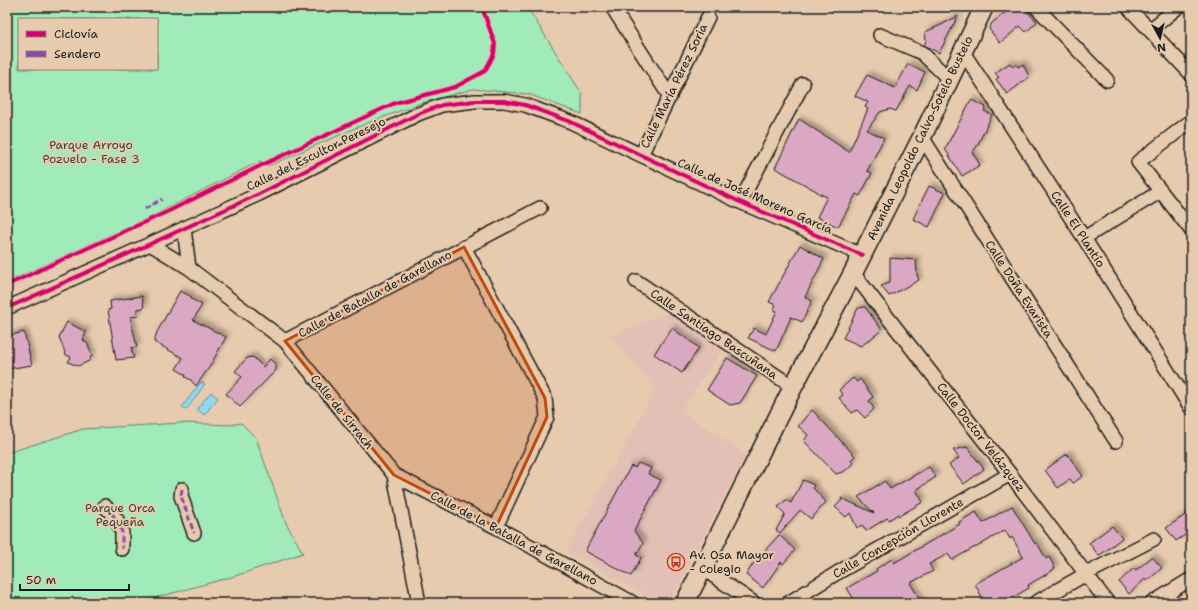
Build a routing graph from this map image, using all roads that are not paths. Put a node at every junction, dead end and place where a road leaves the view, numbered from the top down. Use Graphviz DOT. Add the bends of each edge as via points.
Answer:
graph roads {
  1 [pos="612,7"];
  2 [pos="984,7"];
  3 [pos="1036,7"];
  4 [pos="1128,7"];
  5 [pos="1178,7"];
  6 [pos="708,17"];
  7 [pos="1150,30"];
  8 [pos="880,35"];
  9 [pos="963,52"];
  10 [pos="1191,74"];
  11 [pos="950,80"];
  12 [pos="1107,80"];
  13 [pos="803,84"];
  14 [pos="670,97"];
  15 [pos="1191,121"];
  16 [pos="922,137"];
  17 [pos="641,155"];
  18 [pos="1161,191"];
  19 [pos="740,202"];
  20 [pos="540,208"];
  21 [pos="184,228"];
  22 [pos="1191,230"];
  23 [pos="1084,238"];
  24 [pos="150,244"];
  25 [pos="464,248"];
  26 [pos="862,255"];
  27 [pos="188,268"];
  28 [pos="853,272"];
  29 [pos="636,281"];
  30 [pos="7,308"];
  31 [pos="285,341"];
  32 [pos="793,388"];
  33 [pos="1191,408"];
  34 [pos="1116,440"];
  35 [pos="1010,474"];
  36 [pos="394,475"];
  37 [pos="182,489"];
  38 [pos="105,506"];
  39 [pos="496,527"];
  40 [pos="194,533"];
  41 [pos="1154,539"];
  42 [pos="122,549"];
  43 [pos="702,568"];
  44 [pos="1086,574"];
  45 [pos="1191,579"];
  46 [pos="419,603"];
  47 [pos="633,603"];
  48 [pos="685,603"];
  49 [pos="754,603"];
  50 [pos="788,603"];
  51 [pos="1035,603"];
  52 [pos="1108,603"];
  53 [pos="1152,603"];
  1 -- 14 [label="street"];
  2 -- 9 [label="main road, Avenida Leopoldo Calvo-Sotelo Bustelo"];
  3 -- 12 [label="street"];
  4 -- 7 [label="street"];
  5 -- 7 [label="street"];
  6 -- 14 [label="street, Calle María Pérez Soria"];
  7 -- 10 [label="street"];
  8 -- 11 [label="street" via="922,53"];
  9 -- 11 [label="main road, Avenida Leopoldo Calvo-Sotelo Bustelo"];
  9 -- 23 [label="street, Calle El Plantío"];
  11 -- 16 [label="main road, Avenida Leopoldo Calvo-Sotelo Bustelo"];
  13 -- 19 [label="street"];
  14 -- 17 [label="street, Calle María Pérez Soria"];
  15 -- 18 [label="street" via="1138,162"];
  16 -- 26 [label="main road, Avenida Leopoldo Calvo-Sotelo Bustelo"];
  16 -- 34 [label="street, Calle Doña Evarista"];
  17 -- 19 [label="street, Calle de José Moreno García"];
  17 -- 21 [label="street, Calle del Escultor Peresejo" via="571,122 525,105 504,101 442,105 418,114 259,194"];
  18 -- 22 [label="street"];
  18 -- 23 [label="street"];
  19 -- 26 [label="street, Calle de José Moreno García"];
  20 -- 25 [label="street, Calle de Batalla de Garellano"];
  21 -- 24 [label="street, Calle del Escultor Peresejo"];
  21 -- 27 [label="street"];
  23 -- 33 [label="street, Calle El Plantío"];
  24 -- 27 [label="street, Calle de Sirrach"];
  24 -- 30 [label="street, Calle del Escultor Peresejo"];
  25 -- 31 [label="street, Calle de Batalla de Garellano"];
  25 -- 39 [label="street, Calle de Batalla de Garellano" via="545,398 546,417"];
  26 -- 28 [label="main road, Avenida Leopoldo Calvo-Sotelo Bustelo"];
  27 -- 31 [label="street, Calle de Sirrach"];
  28 -- 32 [label="main road, Avenida Leopoldo Calvo-Sotelo Bustelo"];
  28 -- 35 [label="street, Calle Doctor Velázquez"];
  29 -- 32 [label="street, Calle Santiago Bascuñana"];
  31 -- 36 [label="street, Calle de Sirrach"];
  32 -- 43 [label="main road, Avenida Leopoldo Calvo-Sotelo Bustelo"];
  35 -- 44 [label="street, Calle Doctor Velázquez"];
  35 -- 50 [label="street, Calle Concepción Llorente"];
  36 -- 39 [label="street, Calle de la Batalla de Garellano"];
  36 -- 46 [label="street, Calle de Sirrach"];
  37 -- 40 [label="street" via="181,496"];
  38 -- 42 [label="street" via="122,532"];
  39 -- 47 [label="street, Calle de la Batalla de Garellano"];
  41 -- 44 [label="street"];
  43 -- 48 [label="main road, Avenida Leopoldo Calvo-Sotelo Bustelo"];
  43 -- 49 [label="street"];
  44 -- 51 [label="street"];
  44 -- 52 [label="street, Calle Doctor Velázquez"];
  45 -- 53 [label="street"];
}
